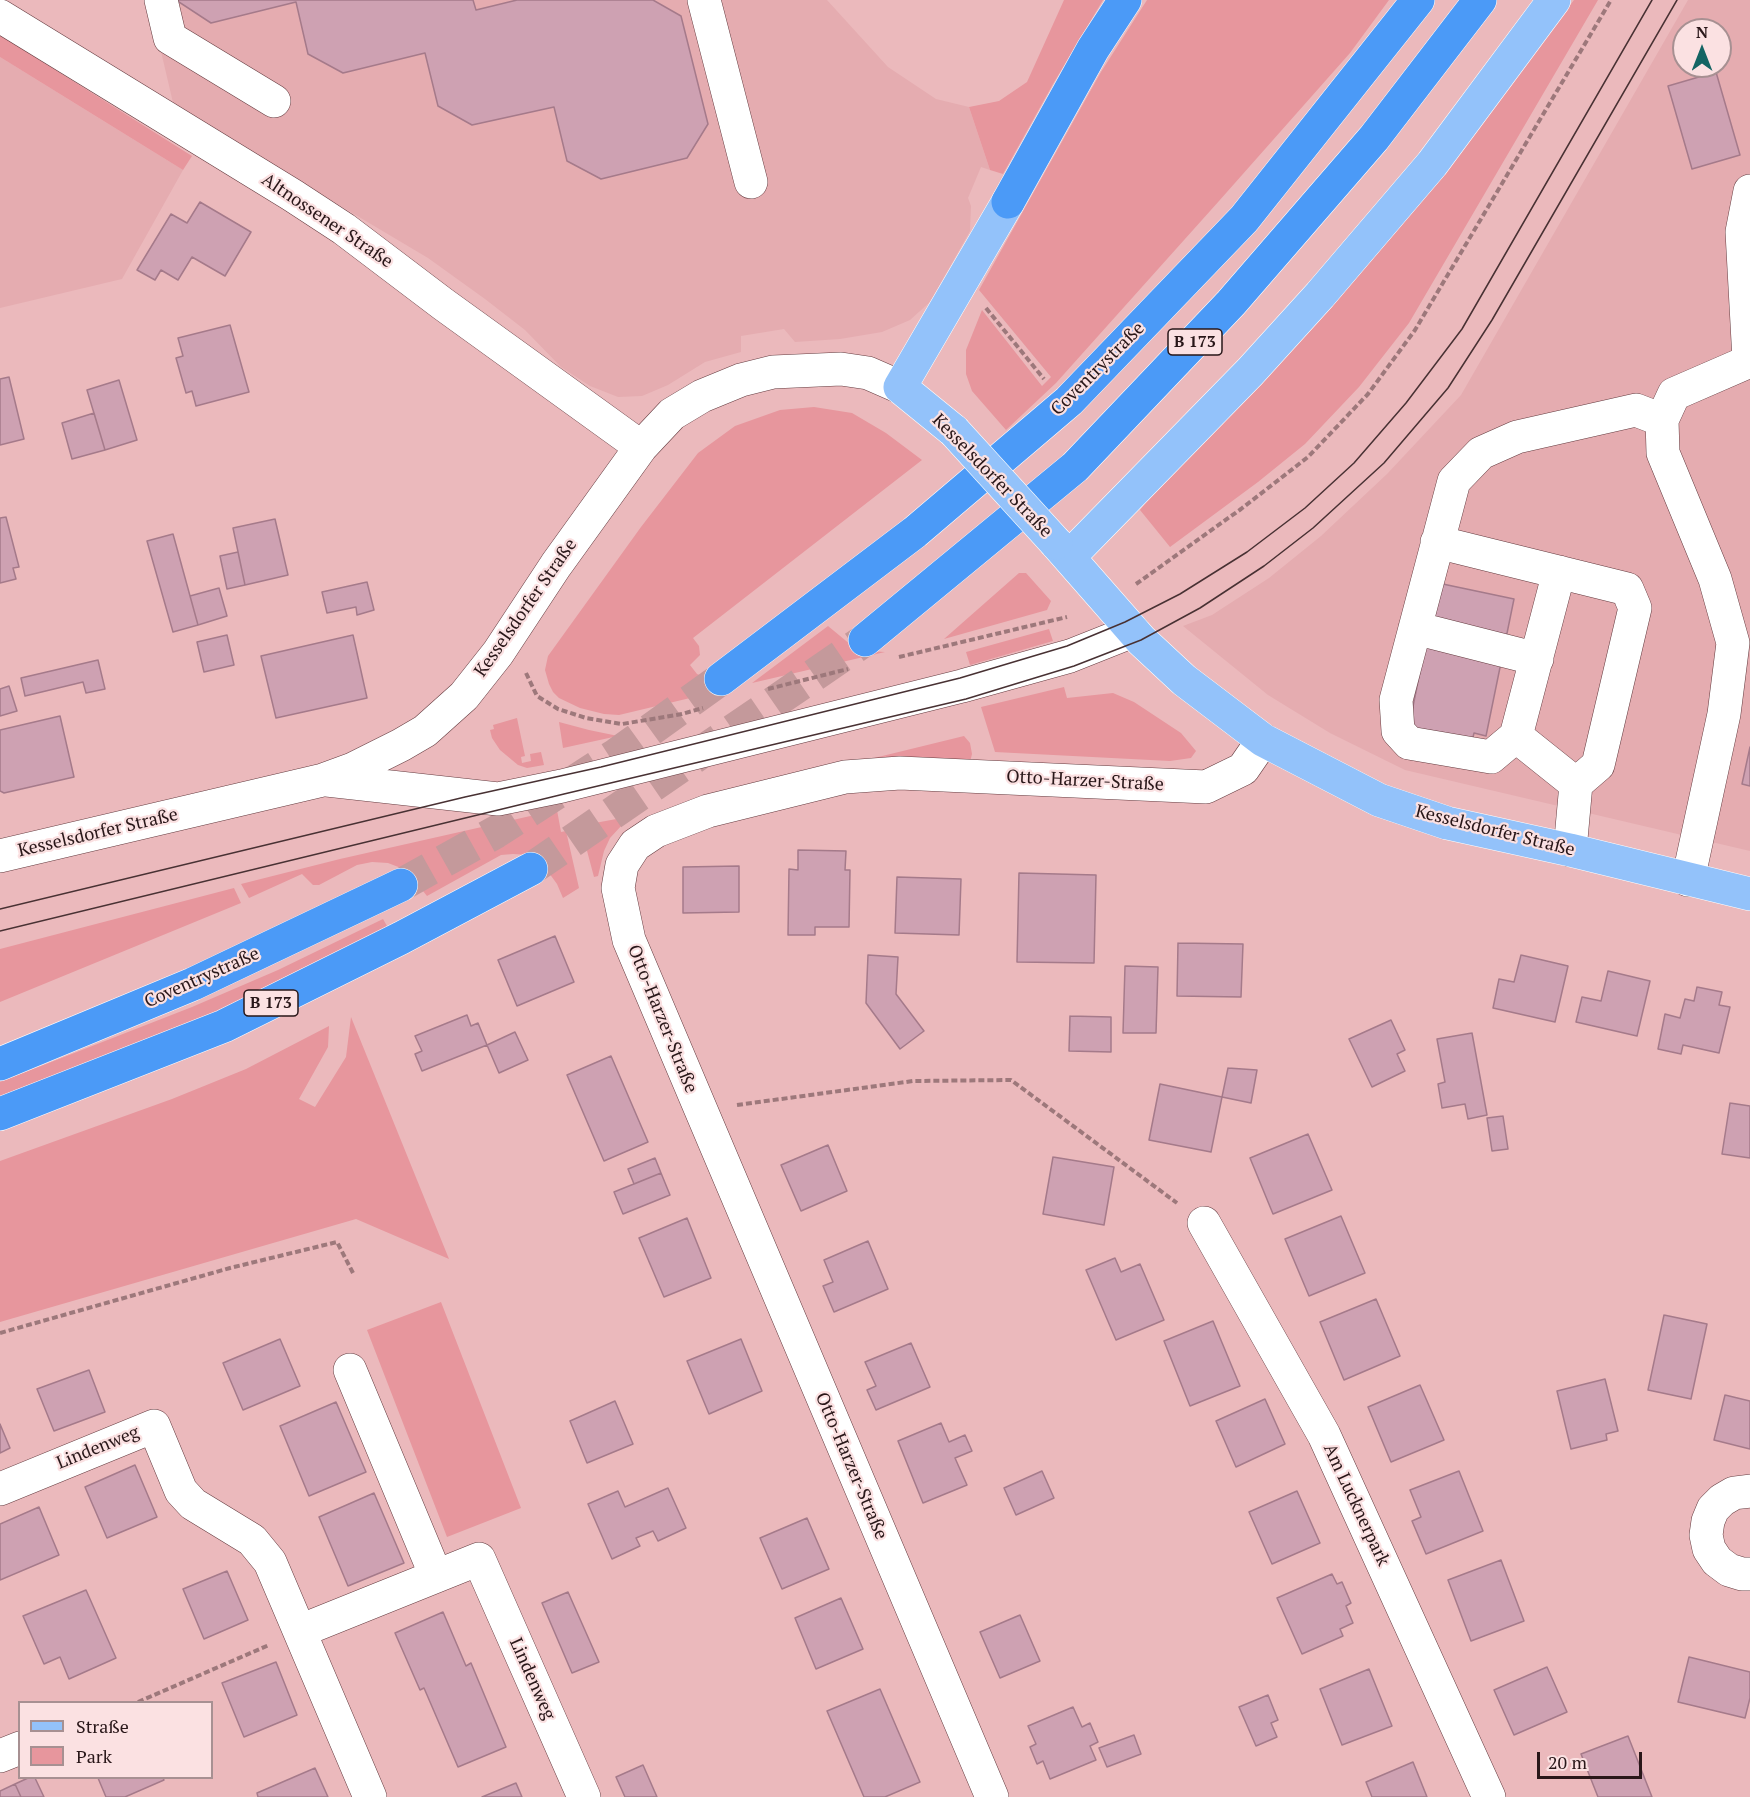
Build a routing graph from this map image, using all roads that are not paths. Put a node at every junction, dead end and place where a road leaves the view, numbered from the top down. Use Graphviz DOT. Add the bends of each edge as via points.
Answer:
graph roads {
  1 [pos="161,0"];
  2 [pos="704,0"];
  3 [pos="1125,0"];
  4 [pos="1418,0"];
  5 [pos="1480,0"];
  6 [pos="1554,0"];
  7 [pos="0,16"];
  8 [pos="274,101"];
  9 [pos="751,182"];
  10 [pos="1750,191"];
  11 [pos="1008,202"];
  12 [pos="1750,361"];
  13 [pos="900,387"];
  14 [pos="1662,420"];
  15 [pos="641,447"];
  16 [pos="1437,542"];
  17 [pos="1062,550"];
  18 [pos="1559,572"];
  19 [pos="1415,628"];
  20 [pos="1133,631"];
  21 [pos="865,640"];
  22 [pos="1536,659"];
  23 [pos="721,679"];
  24 [pos="1516,736"];
  25 [pos="1263,740"];
  26 [pos="323,780"];
  27 [pos="1576,784"];
  28 [pos="1570,850"];
  29 [pos="0,856"];
  30 [pos="531,869"];
  31 [pos="1688,880"];
  32 [pos="401,885"];
  33 [pos="1750,894"];
  34 [pos="0,1064"];
  35 [pos="0,1114"];
  36 [pos="1204,1223"];
  37 [pos="350,1370"];
  38 [pos="0,1489"];
  39 [pos="1750,1491"];
  40 [pos="1750,1574"];
  41 [pos="436,1576"];
  42 [pos="300,1631"];
  43 [pos="18,1749"];
  44 [pos="0,1756"];
  45 [pos="370,1797"];
  46 [pos="584,1797"];
  47 [pos="992,1797"];
  48 [pos="1489,1797"];
  1 -- 8 [label="street" via="170,38"];
  2 -- 9 [label="street"];
  3 -- 11 [label="highway" via="1093,49"];
  4 -- 23 [label="highway, Coventrystraße / B 173" via="1244,219 1069,401 915,532"];
  5 -- 21 [label="highway, B 173" via="1374,138 1246,286 1075,467"];
  6 -- 17 [label="main road" via="1432,164 1320,295 1250,372"];
  7 -- 15 [label="street, Altnossener Straße" via="344,229"];
  10 -- 12 [label="street" via="1742,232"];
  11 -- 13 [label="main road"];
  12 -- 14 [label="street" via="1674,394"];
  13 -- 15 [label="street, Kesselsdorfer Straße" via="868,373 841,369 773,372 702,396 672,414"];
  13 -- 17 [label="main road, Kesselsdorfer Straße, bridge" via="954,431"];
  14 -- 16 [label="street" via="1636,410 1517,437 1481,453 1454,481"];
  14 -- 31 [label="street" via="1663,453 1715,579 1733,643 1724,714"];
  15 -- 26 [label="street, Kesselsdorfer Straße" via="464,696 425,731 353,769"];
  16 -- 18 [label="street"];
  16 -- 19 [label="street"];
  17 -- 20 [label="main road, Kesselsdorfer Straße"];
  18 -- 22 [label="street"];
  18 -- 27 [label="street" via="1627,589 1635,608 1598,765"];
  19 -- 22 [label="street"];
  19 -- 24 [label="street" via="1396,700 1398,731 1409,743 1491,757"];
  20 -- 25 [label="main road, Kesselsdorfer Straße" via="1184,680"];
  20 -- 26 [label="street" via="1070,656 962,686 498,799"];
  22 -- 24 [label="street"];
  24 -- 27 [label="street"];
  25 -- 28 [label="main road, Kesselsdorfer Straße" via="1379,800 1447,823"];
  25 -- 47 [label="street, Otto-Harzer-Straße" via="1243,769 1206,787 900,773 845,777 708,811 656,831 635,845 622,865 618,888 629,940"];
  26 -- 29 [label="street, Kesselsdorfer Straße"];
  27 -- 28 [label="street"];
  28 -- 31 [label="main road, Kesselsdorfer Straße"];
  30 -- 35 [label="highway, B 173" via="224,1026"];
  31 -- 33 [label="main road, Kesselsdorfer Straße"];
  32 -- 34 [label="highway, Coventrystraße" via="193,984"];
  36 -- 48 [label="street, Am Lucknerpark" via="1324,1435"];
  37 -- 41 [label="street"];
  38 -- 42 [label="street, Lindenweg" via="154,1425 181,1491 193,1504 252,1540 270,1562"];
  39 -- 40 [label="street" via="1734,1493 1713,1509 1706,1535 1717,1561 1729,1570"];
  41 -- 42 [label="street, Lindenweg"];
  41 -- 46 [label="street, Lindenweg" via="479,1559"];
  42 -- 45 [label="street, Lindenweg"];
  43 -- 44 [label="street"];
}
